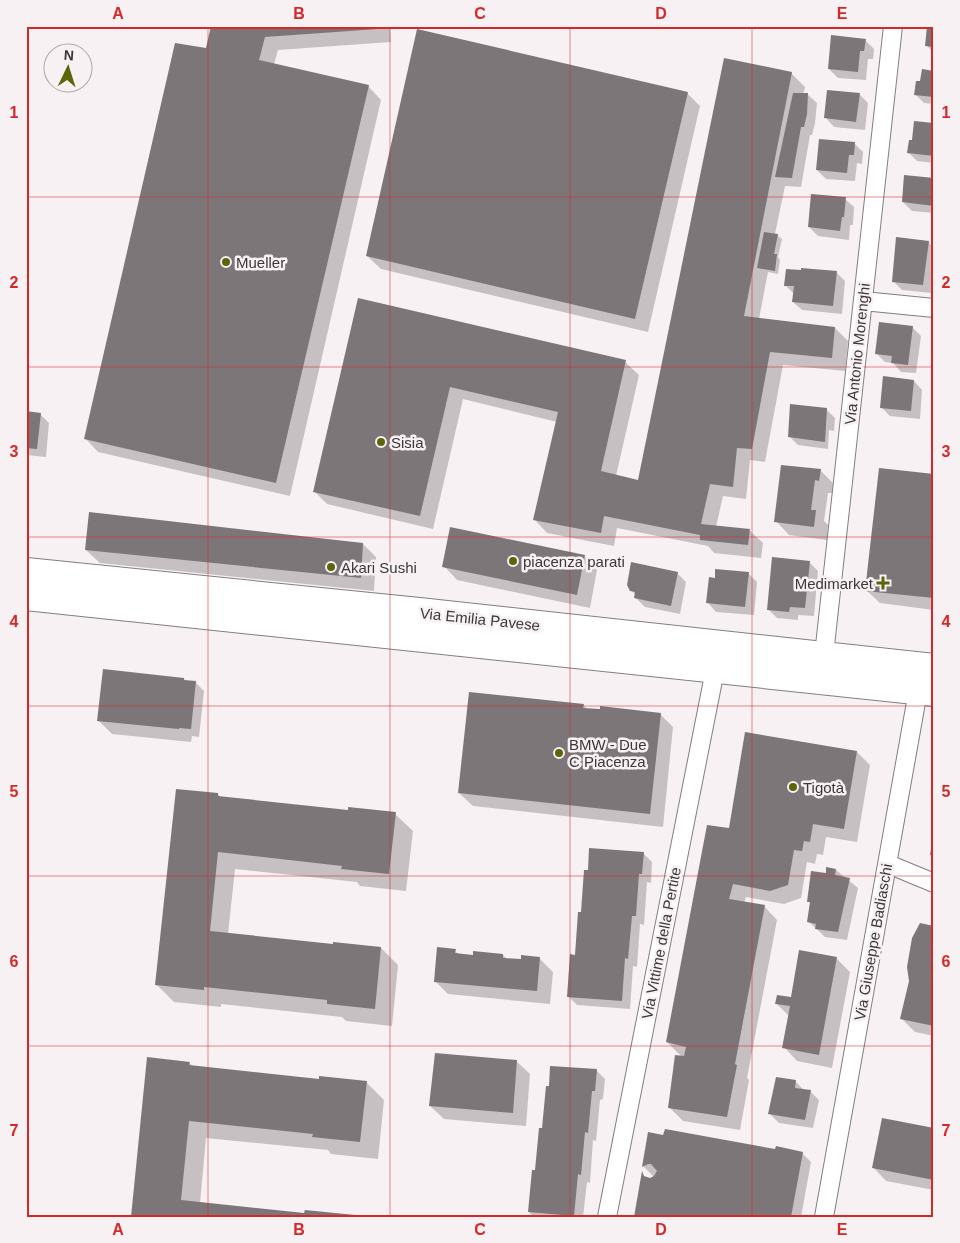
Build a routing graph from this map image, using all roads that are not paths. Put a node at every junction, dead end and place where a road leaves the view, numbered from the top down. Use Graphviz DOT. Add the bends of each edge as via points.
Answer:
graph roads {
  1 [pos="893,26"];
  2 [pos="863,301"];
  3 [pos="934,308"];
  4 [pos="26,572"];
  5 [pos="26,596"];
  6 [pos="822,669"];
  7 [pos="715,670"];
  8 [pos="927,680"];
  9 [pos="888,864"];
  10 [pos="934,883"];
  11 [pos="607,1217"];
  12 [pos="824,1217"];
  1 -- 2 [label="street, Via Antonio Morenghi"];
  2 -- 3 [label="street"];
  2 -- 6 [label="street, Via Antonio Morenghi"];
  4 -- 6 [label="main road, Via Emilia Pavese" via="419,612"];
  5 -- 7 [label="main road, Via Emilia Pavese"];
  6 -- 7 [label="main road, Via Emilia Pavese"];
  6 -- 8 [label="main road, Via Emilia Pavese"];
  7 -- 11 [label="street, Via Vittime della Pertite"];
  8 -- 9 [label="street, Via Giuseppe Badiaschi"];
  9 -- 10 [label="street"];
  9 -- 12 [label="street, Via Giuseppe Badiaschi"];
}
